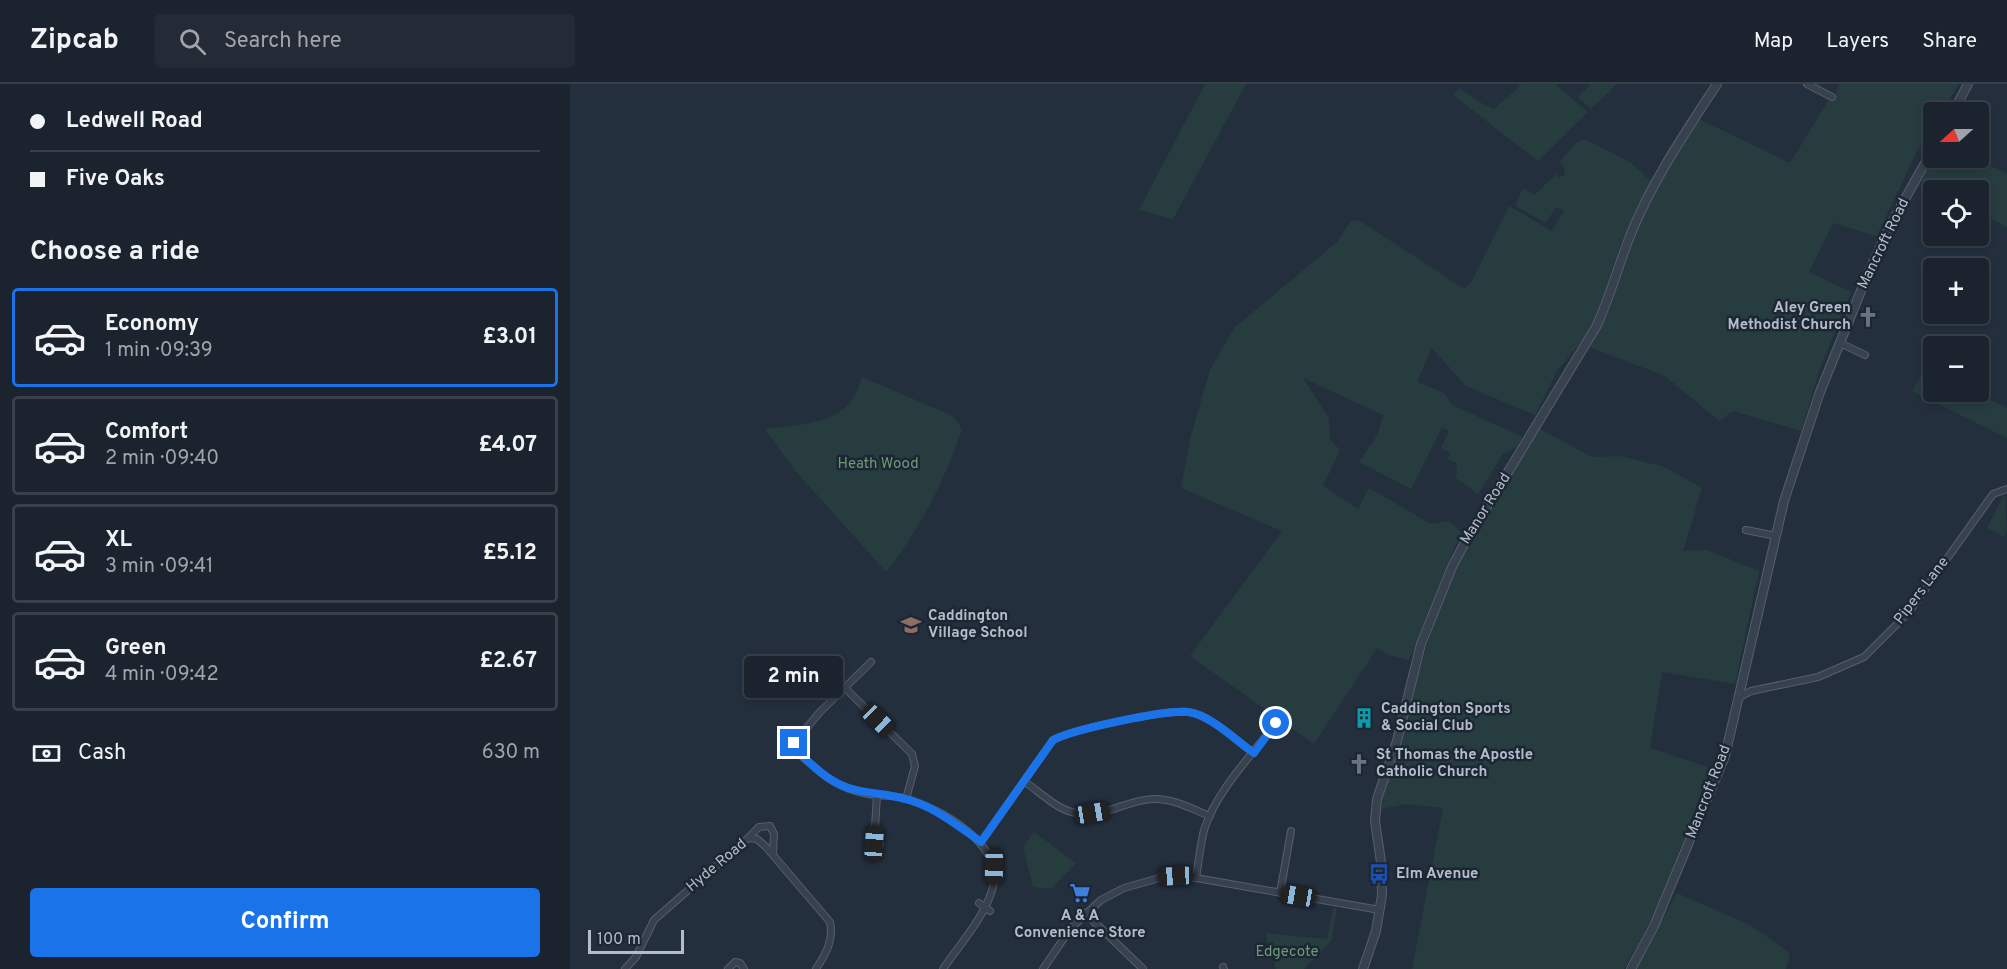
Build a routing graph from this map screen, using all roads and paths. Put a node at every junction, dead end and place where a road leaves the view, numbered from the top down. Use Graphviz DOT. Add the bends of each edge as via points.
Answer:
graph roads {
  1 [pos="1717,84"];
  2 [pos="1807,84"];
  3 [pos="1968,84"];
  4 [pos="1832,97"];
  5 [pos="1958,102"];
  6 [pos="1923,167"];
  7 [pos="1840,343"];
  8 [pos="1865,356"];
  9 [pos="2007,489"];
  10 [pos="1746,530"];
  11 [pos="1776,536"];
  12 [pos="871,662"];
  13 [pos="1741,684"];
  14 [pos="844,687"];
  15 [pos="1751,691"];
  16 [pos="1738,698"];
  17 [pos="1276,723"];
  18 [pos="1254,753"];
  19 [pos="1025,782"];
  20 [pos="877,795"];
  21 [pos="906,799"];
  22 [pos="1210,816"];
  23 [pos="1291,831"];
  24 [pos="748,838"];
  25 [pos="981,842"];
  26 [pos="874,843"];
  27 [pos="773,856"];
  28 [pos="1196,878"];
  29 [pos="1280,893"];
  30 [pos="1380,910"];
  31 [pos="1085,913"];
  32 [pos="626,969"];
  33 [pos="728,969"];
  34 [pos="744,969"];
  35 [pos="816,969"];
  36 [pos="943,969"];
  37 [pos="1043,969"];
  38 [pos="1143,969"];
  39 [pos="1363,969"];
  40 [pos="1631,969"];
  1 -- 30 [label="street, Manor Road" via="1649,195 1596,327 1452,567 1415,662 1397,741 1377,799 1375,821 1383,877"];
  2 -- 4 [label="street"];
  3 -- 5 [label="street"];
  6 -- 7 [label="street, Mancroft Road" via="1891,224"];
  7 -- 8 [label="street"];
  7 -- 11 [label="street, Mancroft Road" via="1792,473"];
  9 -- 15 [label="street, Pipers Lane" via="1993,494 1909,612 1864,657 1818,677"];
  10 -- 11 [label="street"];
  11 -- 13 [label="street, Mancroft Road"];
  12 -- 14 [label="street"];
  13 -- 15 [label="street"];
  13 -- 16 [label="street, Mancroft Road"];
  14 -- 20 [label="street" via="790,743 827,779 845,788"];
  14 -- 21 [label="street" via="912,754 915,766"];
  15 -- 16 [label="street, Pipers Lane"];
  16 -- 40 [label="street, Mancroft Road" via="1725,756 1654,926"];
  17 -- 18 [label="street"];
  18 -- 19 [label="street" via="1205,718 1188,712 1168,714 1068,732 1053,740"];
  18 -- 22 [label="street"];
  19 -- 22 [label="street" via="1076,813 1115,810 1153,799 1171,801"];
  19 -- 25 [label="street"];
  20 -- 21 [label="street"];
  20 -- 26 [label="street"];
  21 -- 25 [label="street" via="938,813"];
  22 -- 28 [label="street"];
  23 -- 29 [label="street"];
  24 -- 27 [label="street, Hyde Road" via="757,839"];
  24 -- 27 [label="street" via="759,827 770,826 774,834"];
  24 -- 32 [label="street, Hyde Road" via="654,920"];
  25 -- 36 [label="street" via="994,867 994,885 985,907"];
  27 -- 35 [label="street, Hyde Road" via="830,922 832,936"];
  28 -- 29 [label="street"];
  28 -- 31 [label="street" via="1163,877 1137,883"];
  29 -- 30 [label="street"];
  30 -- 39 [label="street, Manor Road"];
  31 -- 37 [label="street"];
  31 -- 38 [label="street"];
  33 -- 34 [label="street" via="735,962"];
}
